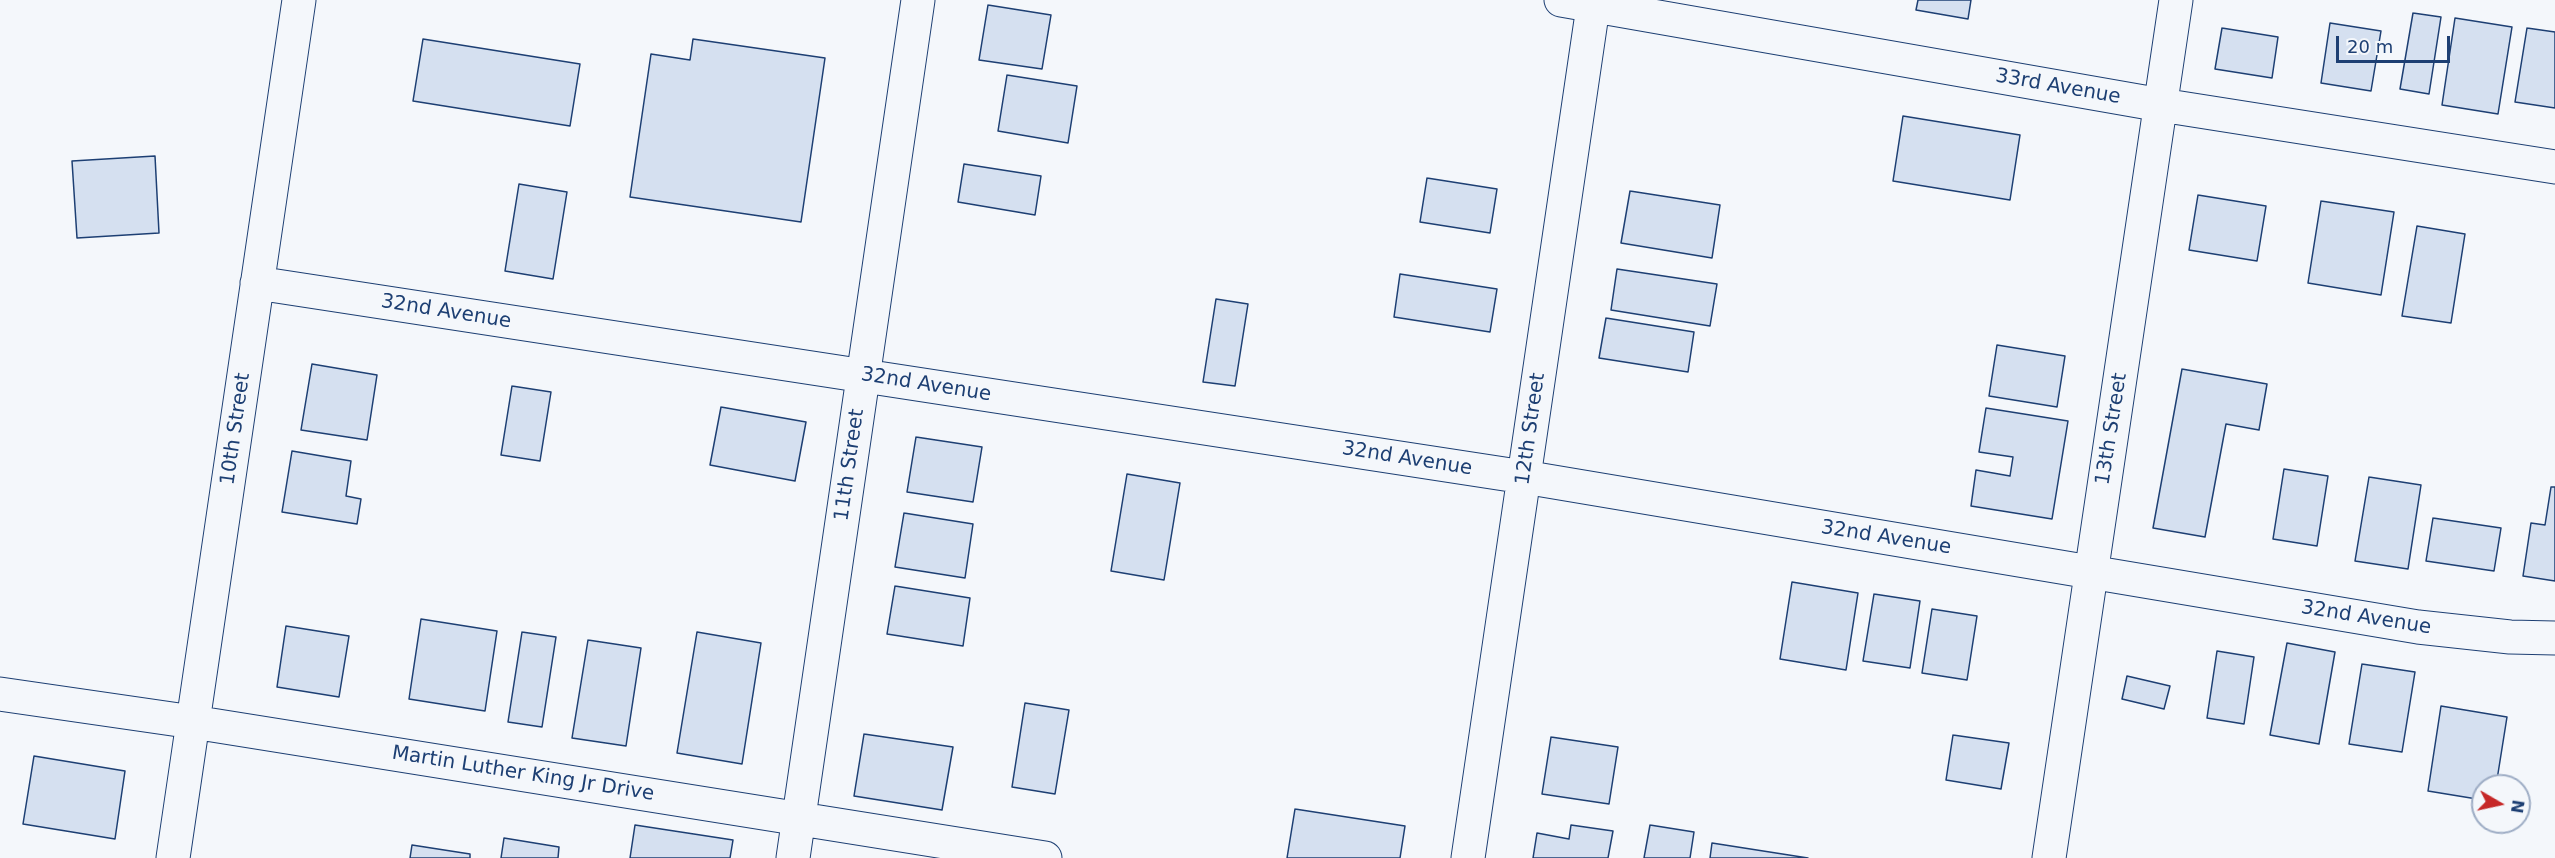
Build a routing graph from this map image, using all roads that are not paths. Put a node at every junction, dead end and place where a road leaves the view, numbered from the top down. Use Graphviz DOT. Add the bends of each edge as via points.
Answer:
graph roads {
  1 [pos="299,0"];
  2 [pos="918,0"];
  3 [pos="1562,0"];
  4 [pos="2176,0"];
  5 [pos="1594,2"];
  6 [pos="2161,105"];
  7 [pos="2555,167"];
  8 [pos="257,283"];
  9 [pos="863,375"];
  10 [pos="1524,477"];
  11 [pos="2090,572"];
  12 [pos="2555,638"];
  13 [pos="0,694"];
  14 [pos="193,722"];
  15 [pos="799,818"];
  16 [pos="173,858"];
  17 [pos="793,858"];
  18 [pos="1045,858"];
  19 [pos="1468,858"];
  20 [pos="2049,858"];
  1 -- 8 [label="street, 10th Street"];
  2 -- 9 [label="street, 11th Street"];
  3 -- 5 [label="street, 33rd Avenue"];
  4 -- 6 [label="street, 13th Street"];
  5 -- 6 [label="street, 33rd Avenue"];
  5 -- 10 [label="street, 12th Street"];
  6 -- 7 [label="street, 33rd Avenue"];
  6 -- 11 [label="street, 13th Street"];
  8 -- 9 [label="street, 32nd Avenue"];
  8 -- 14 [label="street, 10th Street"];
  9 -- 10 [label="street, 32nd Avenue"];
  9 -- 15 [label="street, 11th Street"];
  10 -- 11 [label="street, 32nd Avenue"];
  10 -- 19 [label="street, 12th Street"];
  11 -- 12 [label="street, 32nd Avenue" via="2418,627"];
  11 -- 20 [label="street, 13th Street"];
  13 -- 14 [label="street, Martin Luther King Jr Drive"];
  14 -- 15 [label="street, Martin Luther King Jr Drive"];
  14 -- 16 [label="street, 10th Street"];
  15 -- 17 [label="street, 11th Street"];
  15 -- 18 [label="street, Martin Luther King Jr Drive"];
}
